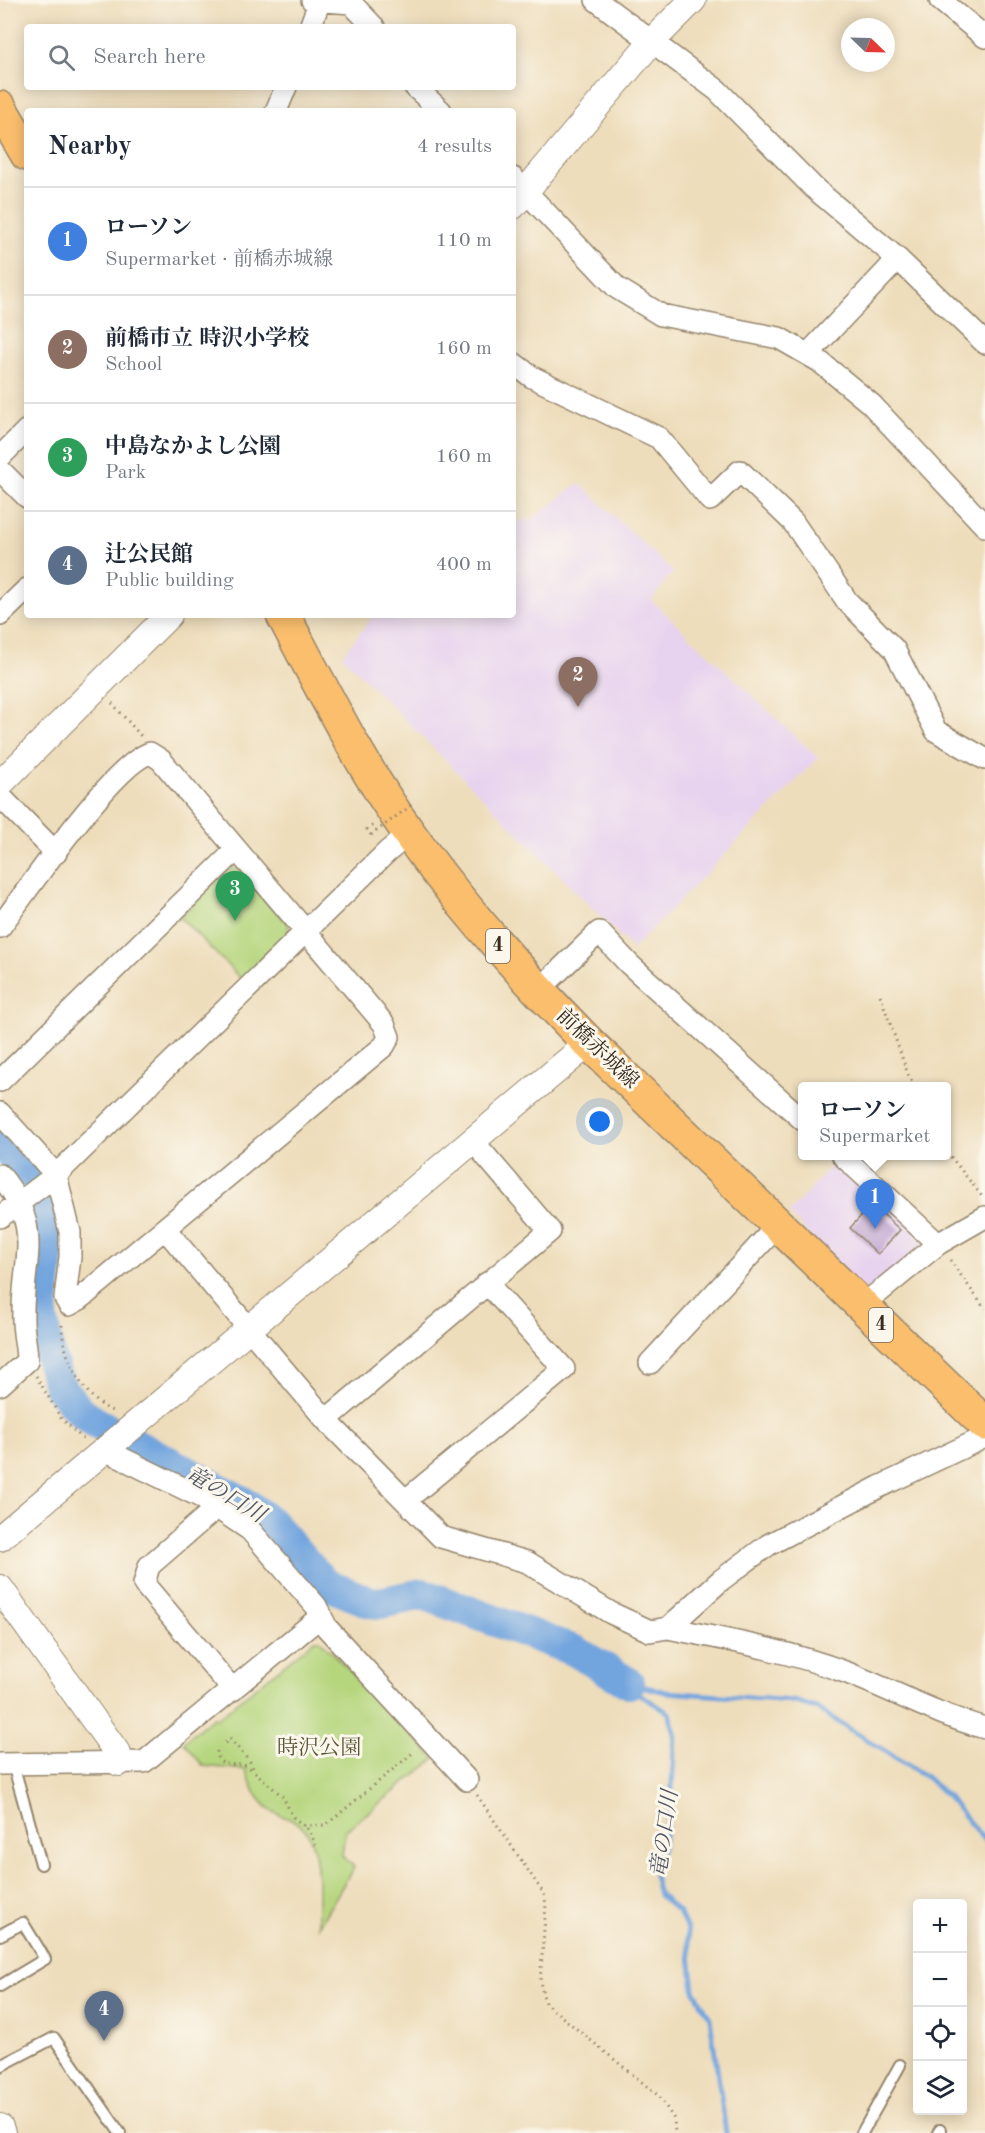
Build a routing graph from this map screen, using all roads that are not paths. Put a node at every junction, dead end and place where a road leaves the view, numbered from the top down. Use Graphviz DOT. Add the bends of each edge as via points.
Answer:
graph roads {
  1 [pos="596,0"];
  2 [pos="693,0"];
  3 [pos="940,0"];
  4 [pos="316,1"];
  5 [pos="311,24"];
  6 [pos="371,24"];
  7 [pos="985,37"];
  8 [pos="652,41"];
  9 [pos="285,90"];
  10 [pos="418,90"];
  11 [pos="0,108"];
  12 [pos="277,108"];
  13 [pos="438,108"];
  14 [pos="24,149"];
  15 [pos="517,192"];
  16 [pos="898,260"];
  17 [pos="985,343"];
  18 [pos="808,354"];
  19 [pos="516,365"];
  20 [pos="24,433"];
  21 [pos="0,457"];
  22 [pos="0,470"];
  23 [pos="24,494"];
  24 [pos="985,526"];
  25 [pos="24,592"];
  26 [pos="0,615"];
  27 [pos="166,618"];
  28 [pos="285,618"];
  29 [pos="985,759"];
  30 [pos="0,784"];
  31 [pos="0,796"];
  32 [pos="411,819"];
  33 [pos="236,850"];
  34 [pos="56,853"];
  35 [pos="0,927"];
  36 [pos="305,932"];
  37 [pos="538,991"];
  38 [pos="589,1043"];
  39 [pos="0,1081"];
  40 [pos="0,1113"];
  41 [pos="798,1115"];
  42 [pos="473,1141"];
  43 [pos="848,1160"];
  44 [pos="0,1175"];
  45 [pos="52,1179"];
  46 [pos="21,1202"];
  47 [pos="0,1217"];
  48 [pos="985,1217"];
  49 [pos="779,1224"];
  50 [pos="166,1230"];
  51 [pos="938,1244"];
  52 [pos="487,1283"];
  53 [pos="862,1306"];
  54 [pos="249,1328"];
  55 [pos="650,1363"];
  56 [pos="0,1385"];
  57 [pos="326,1420"];
  58 [pos="985,1424"];
  59 [pos="985,1437"];
  60 [pos="100,1447"];
  61 [pos="406,1500"];
  62 [pos="216,1508"];
  63 [pos="0,1538"];
  64 [pos="0,1588"];
  65 [pos="320,1617"];
  66 [pos="668,1628"];
  67 [pos="233,1690"];
  68 [pos="985,1728"];
  69 [pos="119,1763"];
  70 [pos="6,1764"];
  71 [pos="467,1780"];
  72 [pos="41,1863"];
  73 [pos="0,1935"];
  74 [pos="0,1986"];
  75 [pos="900,2065"];
  76 [pos="0,2066"];
  77 [pos="0,2127"];
  78 [pos="2,2133"];
  79 [pos="120,2133"];
  80 [pos="862,2133"];
  1 -- 8 [label="street"];
  2 -- 8 [label="street"];
  3 -- 7 [label="street"];
  4 -- 5 [label="street"];
  4 -- 6 [label="street" via="351,3"];
  8 -- 15 [label="street"];
  8 -- 16 [label="street" via="717,90 814,188"];
  9 -- 12 [label="street"];
  10 -- 13 [label="street"];
  11 -- 14 [label="main road"];
  15 -- 18 [label="street" via="617,288 661,315 778,338"];
  16 -- 17 [label="street"];
  16 -- 18 [label="street"];
  18 -- 24 [label="street" via="871,404"];
  19 -- 29 [label="street" via="532,377 659,438 710,500 740,471 793,522 847,601 894,649 936,731"];
  20 -- 21 [label="street"];
  22 -- 23 [label="street"];
  25 -- 26 [label="street"];
  27 -- 30 [label="street"];
  28 -- 32 [label="main road, 前橋赤城線 / 4" via="350,740"];
  31 -- 34 [label="street"];
  32 -- 36 [label="street"];
  32 -- 37 [label="main road, 前橋赤城線 / 4" via="456,897"];
  33 -- 34 [label="street" via="161,760 150,753 141,756 106,787"];
  33 -- 36 [label="street"];
  33 -- 39 [label="street"];
  34 -- 35 [label="street"];
  36 -- 45 [label="street"];
  36 -- 50 [label="street" via="384,1024 389,1037 384,1046"];
  37 -- 38 [label="main road, 前橋赤城線 / 4"];
  37 -- 41 [label="street" via="599,932"];
  38 -- 42 [label="street"];
  38 -- 49 [label="main road, 前橋赤城線 / 4"];
  40 -- 45 [label="street"];
  42 -- 52 [label="street" via="550,1232"];
  42 -- 54 [label="street"];
  43 -- 51 [label="street"];
  44 -- 46 [label="street"];
  45 -- 46 [label="street"];
  45 -- 50 [label="street" via="70,1232 65,1298 69,1305"];
  46 -- 47 [label="street"];
  46 -- 56 [label="street" via="30,1249 22,1320 27,1361"];
  48 -- 51 [label="street"];
  49 -- 53 [label="main road, 前橋赤城線 / 4"];
  49 -- 55 [label="street"];
  50 -- 54 [label="street"];
  51 -- 53 [label="street"];
  52 -- 57 [label="street"];
  52 -- 61 [label="street" via="564,1369"];
  53 -- 58 [label="main road, 前橋赤城線 / 4"];
  54 -- 57 [label="street"];
  54 -- 60 [label="street" via="126,1420"];
  57 -- 61 [label="street"];
  59 -- 66 [label="street" via="768,1545 721,1580"];
  60 -- 62 [label="street"];
  60 -- 63 [label="street"];
  61 -- 66 [label="street" via="441,1537 526,1562 611,1613 650,1631"];
  62 -- 65 [label="street" via="250,1530 316,1606"];
  62 -- 67 [label="street" via="149,1566 144,1584"];
  64 -- 69 [label="street" via="118,1754"];
  65 -- 67 [label="street"];
  65 -- 71 [label="street"];
  66 -- 68 [label="street" via="746,1643 844,1672"];
  67 -- 69 [label="street" via="144,1762"];
  69 -- 70 [label="street"];
  70 -- 72 [label="lane"];
  73 -- 74 [label="lane" via="23,1923 45,1959"];
  75 -- 80 [label="lane"];
  76 -- 79 [label="lane" via="54,2038"];
  77 -- 78 [label="street"];
}
